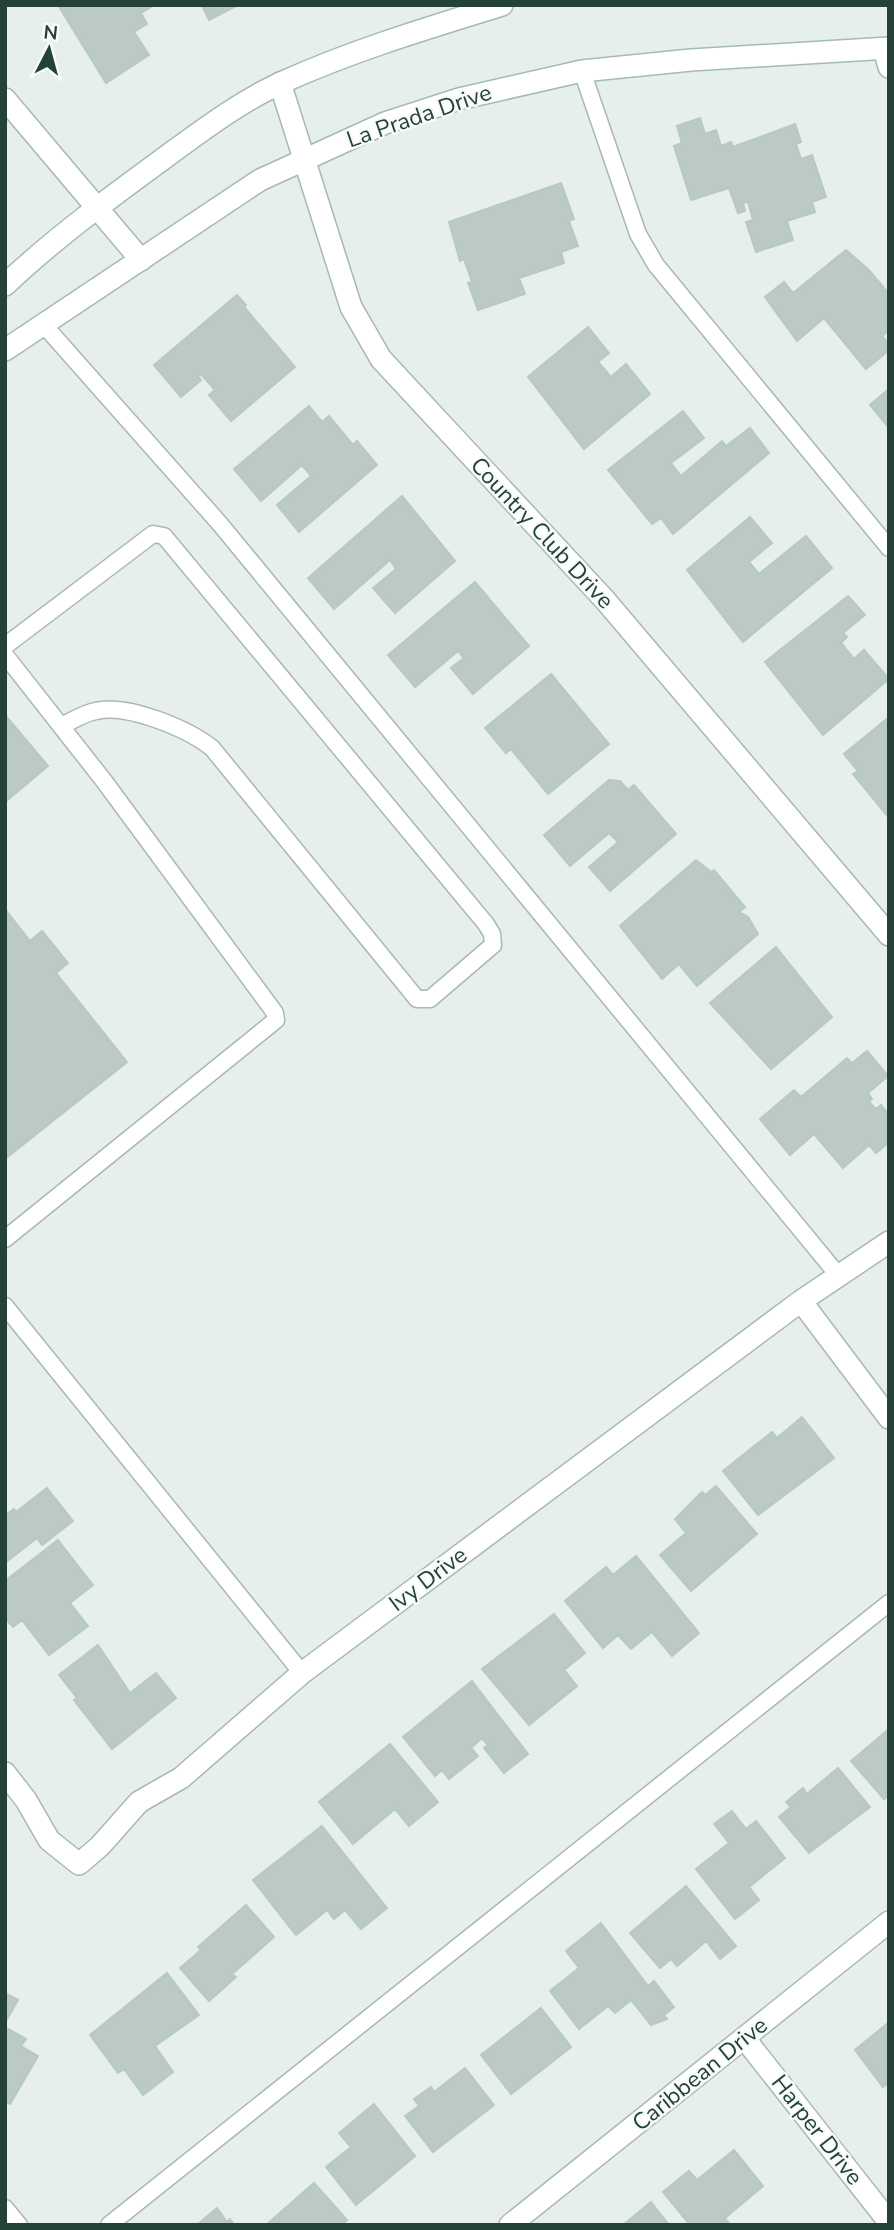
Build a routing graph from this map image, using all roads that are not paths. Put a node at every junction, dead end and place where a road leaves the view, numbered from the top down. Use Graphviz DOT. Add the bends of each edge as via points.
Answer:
graph roads {
  1 [pos="502,5"];
  2 [pos="887,55"];
  3 [pos="582,71"];
  4 [pos="280,83"];
  5 [pos="5,99"];
  6 [pos="306,158"];
  7 [pos="97,207"];
  8 [pos="141,260"];
  9 [pos="5,285"];
  10 [pos="43,324"];
  11 [pos="5,349"];
  12 [pos="889,548"];
  13 [pos="5,646"];
  14 [pos="5,656"];
  15 [pos="61,726"];
  16 [pos="889,935"];
  17 [pos="5,1239"];
  18 [pos="889,1242"];
  19 [pos="838,1275"];
  20 [pos="801,1301"];
  21 [pos="5,1306"];
  22 [pos="889,1418"];
  23 [pos="889,1602"];
  24 [pos="302,1673"];
  25 [pos="5,1773"];
  26 [pos="889,1922"];
  27 [pos="745,2039"];
  28 [pos="5,2208"];
  29 [pos="884,2219"];
  30 [pos="19,2225"];
  31 [pos="109,2225"];
  32 [pos="510,2225"];
  1 -- 4 [label="street" via="367,47"];
  2 -- 3 [label="street, La Prada Drive" via="691,60"];
  3 -- 6 [label="street, La Prada Drive" via="459,99 386,123"];
  3 -- 12 [label="lane" via="638,234 656,265"];
  4 -- 6 [label="street, Country Club Drive"];
  4 -- 7 [label="street" via="225,114"];
  5 -- 7 [label="street"];
  6 -- 8 [label="street, La Prada Drive" via="260,180"];
  6 -- 16 [label="street, Country Club Drive" via="351,307 381,359 605,600"];
  7 -- 8 [label="street"];
  7 -- 9 [label="street"];
  8 -- 10 [label="street, La Prada Drive"];
  10 -- 11 [label="street, La Prada Drive"];
  10 -- 19 [label="lane" via="219,524"];
  13 -- 15 [label="lane" via="153,534 164,536 486,924 493,944 430,999 417,999 212,748 194,733 144,715 97,710"];
  14 -- 15 [label="lane"];
  15 -- 17 [label="lane" via="276,1020"];
  18 -- 19 [label="street, Ivy Drive"];
  19 -- 20 [label="street, Ivy Drive"];
  20 -- 22 [label="street"];
  20 -- 24 [label="street, Ivy Drive"];
  21 -- 24 [label="lane"];
  23 -- 31 [label="lane"];
  24 -- 25 [label="street, Ivy Drive" via="181,1778 139,1802 79,1864 49,1840"];
  26 -- 27 [label="street, Caribbean Drive"];
  27 -- 29 [label="street, Harper Drive"];
  27 -- 32 [label="street, Caribbean Drive"];
  28 -- 30 [label="lane"];
}
